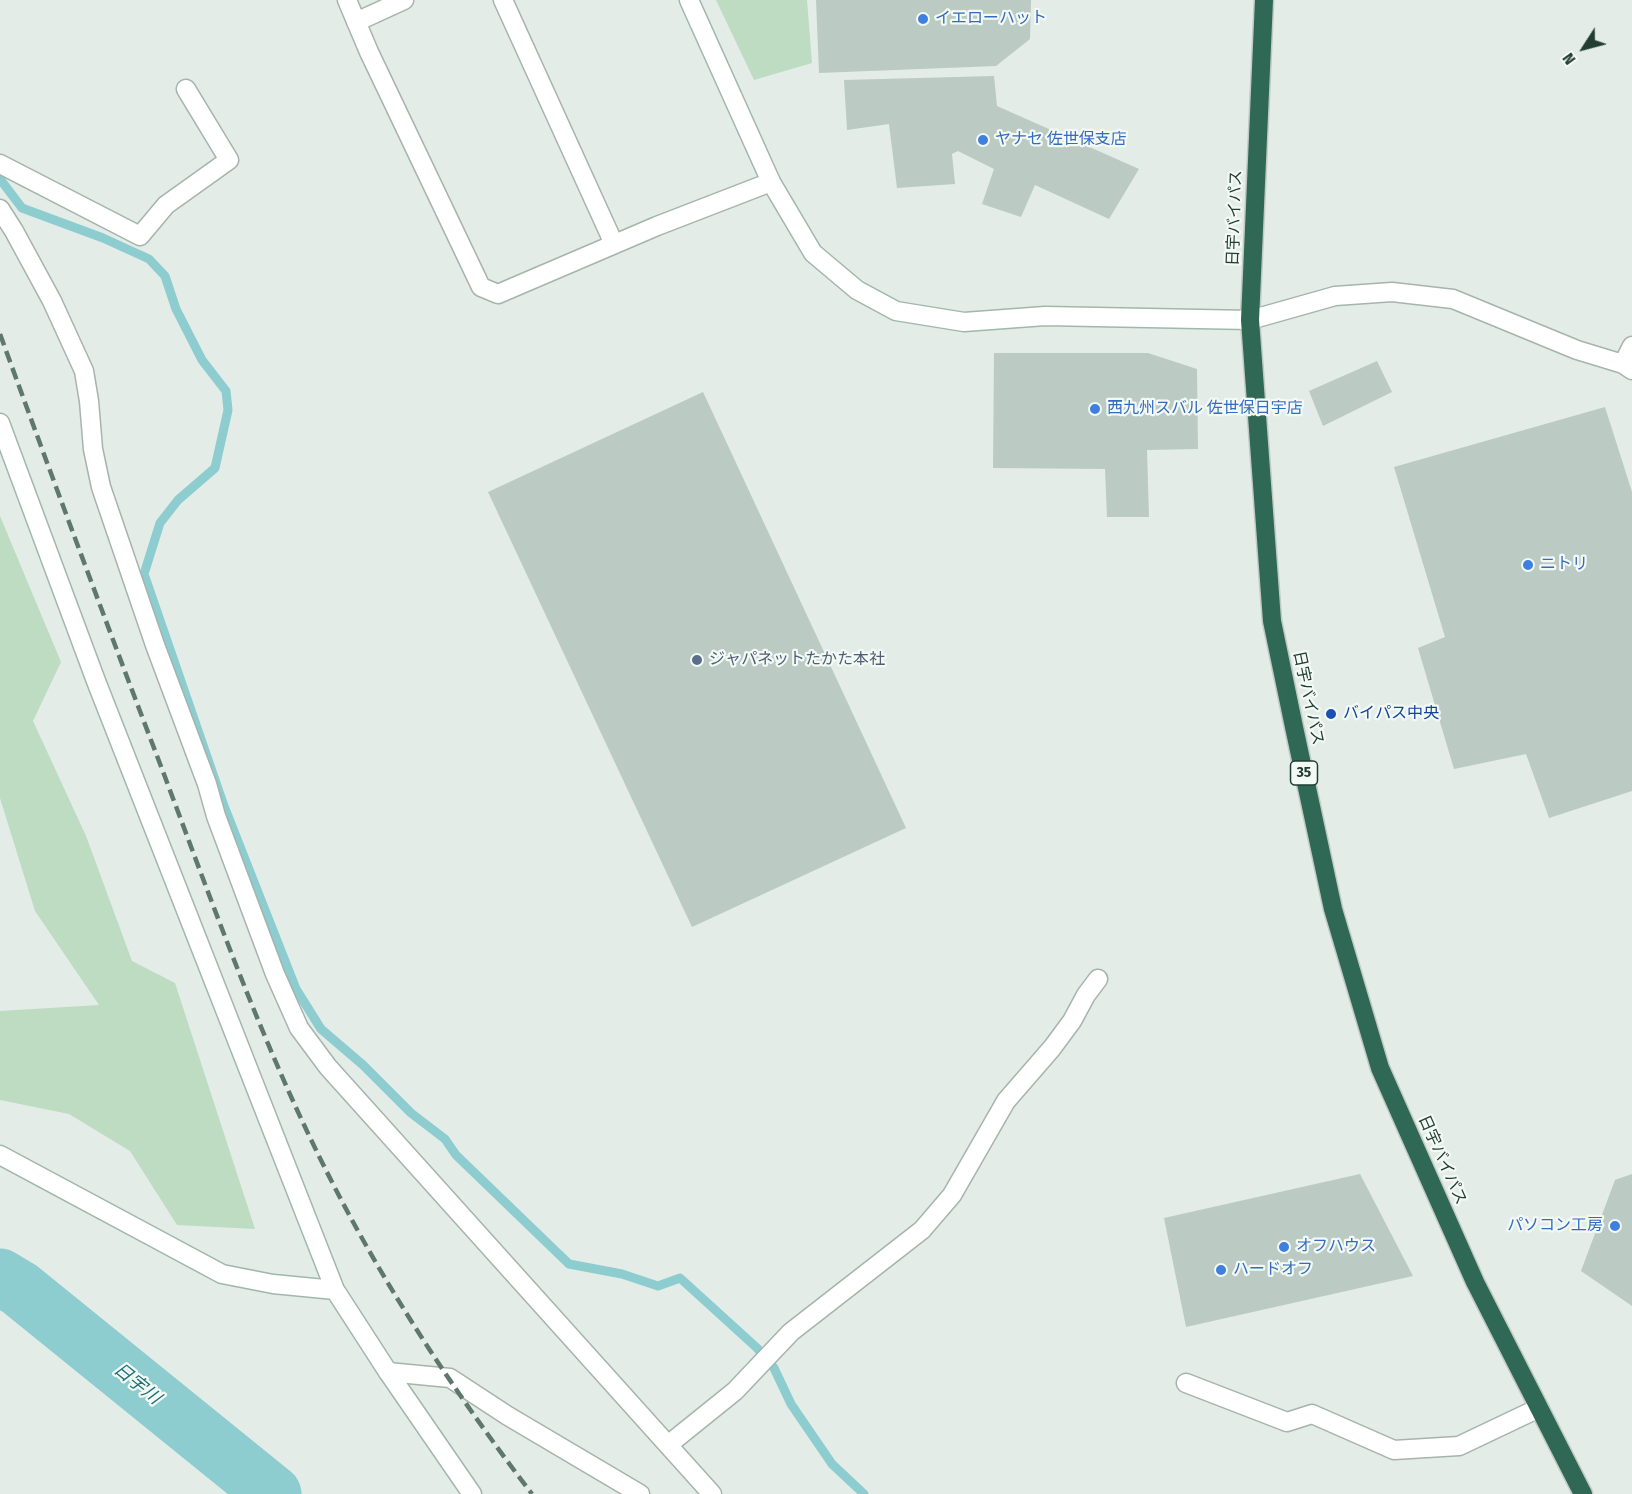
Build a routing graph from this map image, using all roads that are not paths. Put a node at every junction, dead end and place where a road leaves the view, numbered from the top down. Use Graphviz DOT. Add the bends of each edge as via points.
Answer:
graph roads {
  1 [pos="347,0"];
  2 [pos="404,0"];
  3 [pos="503,0"];
  4 [pos="689,0"];
  5 [pos="1264,0"];
  6 [pos="357,22"];
  7 [pos="186,89"];
  8 [pos="1,164"];
  9 [pos="771,182"];
  10 [pos="0,210"];
  11 [pos="614,244"];
  12 [pos="1250,320"];
  13 [pos="1632,346"];
  14 [pos="1628,367"];
  15 [pos="0,423"];
  16 [pos="1098,979"];
  17 [pos="0,1155"];
  18 [pos="335,1290"];
  19 [pos="388,1372"];
  20 [pos="1186,1383"];
  21 [pos="1539,1408"];
  22 [pos="668,1445"];
  23 [pos="472,1494"];
  24 [pos="640,1494"];
  25 [pos="712,1494"];
  26 [pos="1583,1494"];
  1 -- 6 [label="street"];
  2 -- 6 [label="street"];
  3 -- 11 [label="street"];
  4 -- 9 [label="street"];
  5 -- 12 [label="highway, 日宇バイパス / 35"];
  6 -- 11 [label="street" via="481,287 498,294"];
  7 -- 8 [label="street" via="229,160 166,205 140,236"];
  9 -- 11 [label="street"];
  9 -- 12 [label="street" via="813,253 857,290 896,310 964,322 1045,316"];
  10 -- 22 [label="street" via="52,301 84,371 101,487 216,816 299,1028 328,1067"];
  12 -- 14 [label="street" via="1335,296 1392,291 1453,299"];
  12 -- 21 [label="highway, 日宇バイパス / 35" via="1272,621 1333,909 1380,1068 1475,1282"];
  13 -- 14 [label="street"];
  15 -- 18 [label="street" via="96,681"];
  16 -- 22 [label="street" via="1052,1048 1006,1101 952,1194 922,1230 791,1332 735,1391"];
  17 -- 18 [label="street" via="222,1274"];
  18 -- 19 [label="street"];
  19 -- 23 [label="street"];
  19 -- 24 [label="street" via="450,1378"];
  20 -- 21 [label="street" via="1287,1422 1312,1414 1394,1450 1459,1446"];
  21 -- 26 [label="highway, 日宇バイパス / 35"];
  22 -- 25 [label="street"];
}
